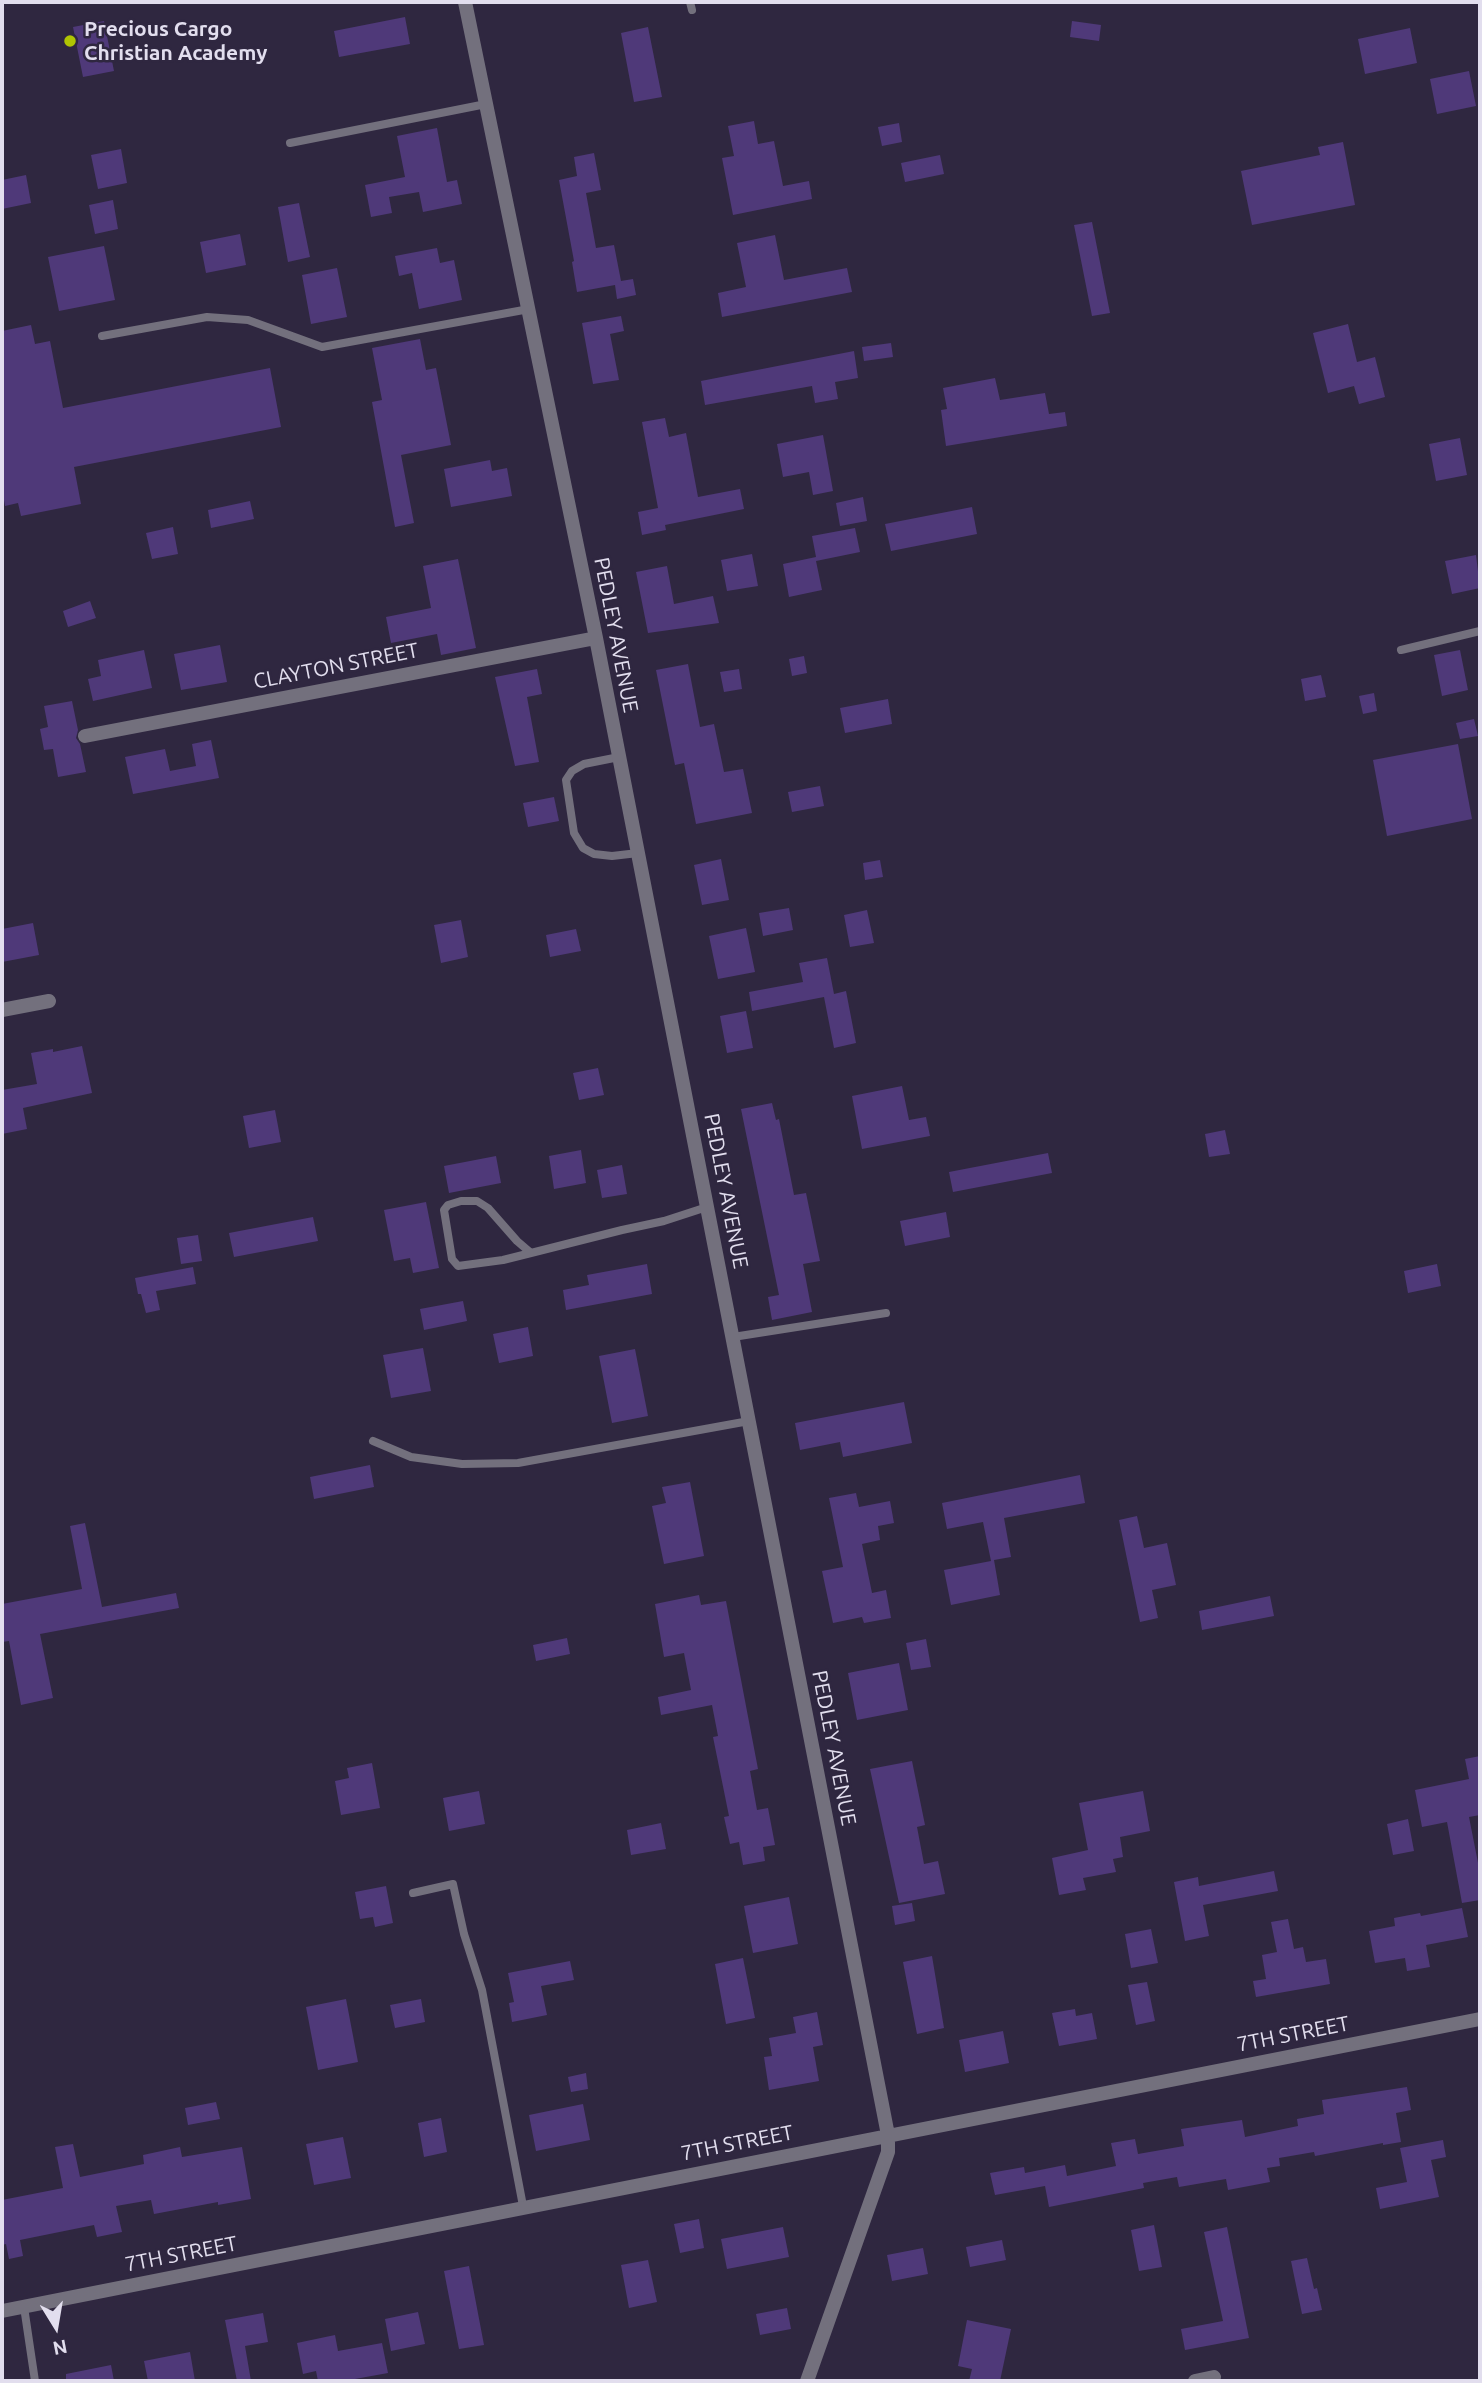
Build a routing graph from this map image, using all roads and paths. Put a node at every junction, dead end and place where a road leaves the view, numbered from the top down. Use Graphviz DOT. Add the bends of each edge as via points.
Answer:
graph roads {
  1 [pos="465,2"];
  2 [pos="486,104"];
  3 [pos="290,143"];
  4 [pos="529,309"];
  5 [pos="102,336"];
  6 [pos="1480,631"];
  7 [pos="596,638"];
  8 [pos="1401,650"];
  9 [pos="85,736"];
  10 [pos="619,757"];
  11 [pos="638,853"];
  12 [pos="49,1001"];
  13 [pos="2,1010"];
  14 [pos="707,1207"];
  15 [pos="531,1253"];
  16 [pos="886,1313"];
  17 [pos="733,1337"];
  18 [pos="749,1421"];
  19 [pos="373,1441"];
  20 [pos="413,1893"];
  21 [pos="1480,2019"];
  22 [pos="888,2135"];
  23 [pos="523,2206"];
  24 [pos="24,2306"];
  25 [pos="2,2311"];
  26 [pos="1214,2377"];
  27 [pos="35,2381"];
  28 [pos="807,2381"];
  29 [pos="1195,2381"];
  1 -- 2 [label="street, PEDLEY AVENUE"];
  2 -- 3 [label="lane"];
  2 -- 4 [label="street, PEDLEY AVENUE"];
  4 -- 5 [label="lane" via="322,346 248,320 207,317"];
  4 -- 7 [label="street, PEDLEY AVENUE"];
  6 -- 8 [label="lane"];
  7 -- 9 [label="street, CLAYTON STREET"];
  7 -- 10 [label="street, PEDLEY AVENUE"];
  10 -- 11 [label="street, PEDLEY AVENUE"];
  10 -- 11 [label="lane" via="584,764 566,780 574,834 583,848 594,854"];
  11 -- 14 [label="street, PEDLEY AVENUE"];
  12 -- 13 [label="street"];
  14 -- 15 [label="lane"];
  14 -- 17 [label="street, PEDLEY AVENUE"];
  15 -- 15 [label="lane" via="458,1266 452,1259 444,1210 461,1201 477,1201"];
  16 -- 17 [label="lane"];
  17 -- 18 [label="street, PEDLEY AVENUE"];
  18 -- 19 [label="lane" via="518,1463 462,1464 411,1457"];
  18 -- 22 [label="street, PEDLEY AVENUE"];
  20 -- 23 [label="lane" via="453,1884 482,1990"];
  21 -- 22 [label="street, 7TH STREET"];
  22 -- 23 [label="street, 7TH STREET"];
  22 -- 28 [label="street, PEDLEY AVENUE" via="888,2152"];
  23 -- 24 [label="street, 7TH STREET"];
  24 -- 25 [label="street, 7TH STREET"];
  24 -- 27 [label="lane"];
  26 -- 29 [label="street"];
}
